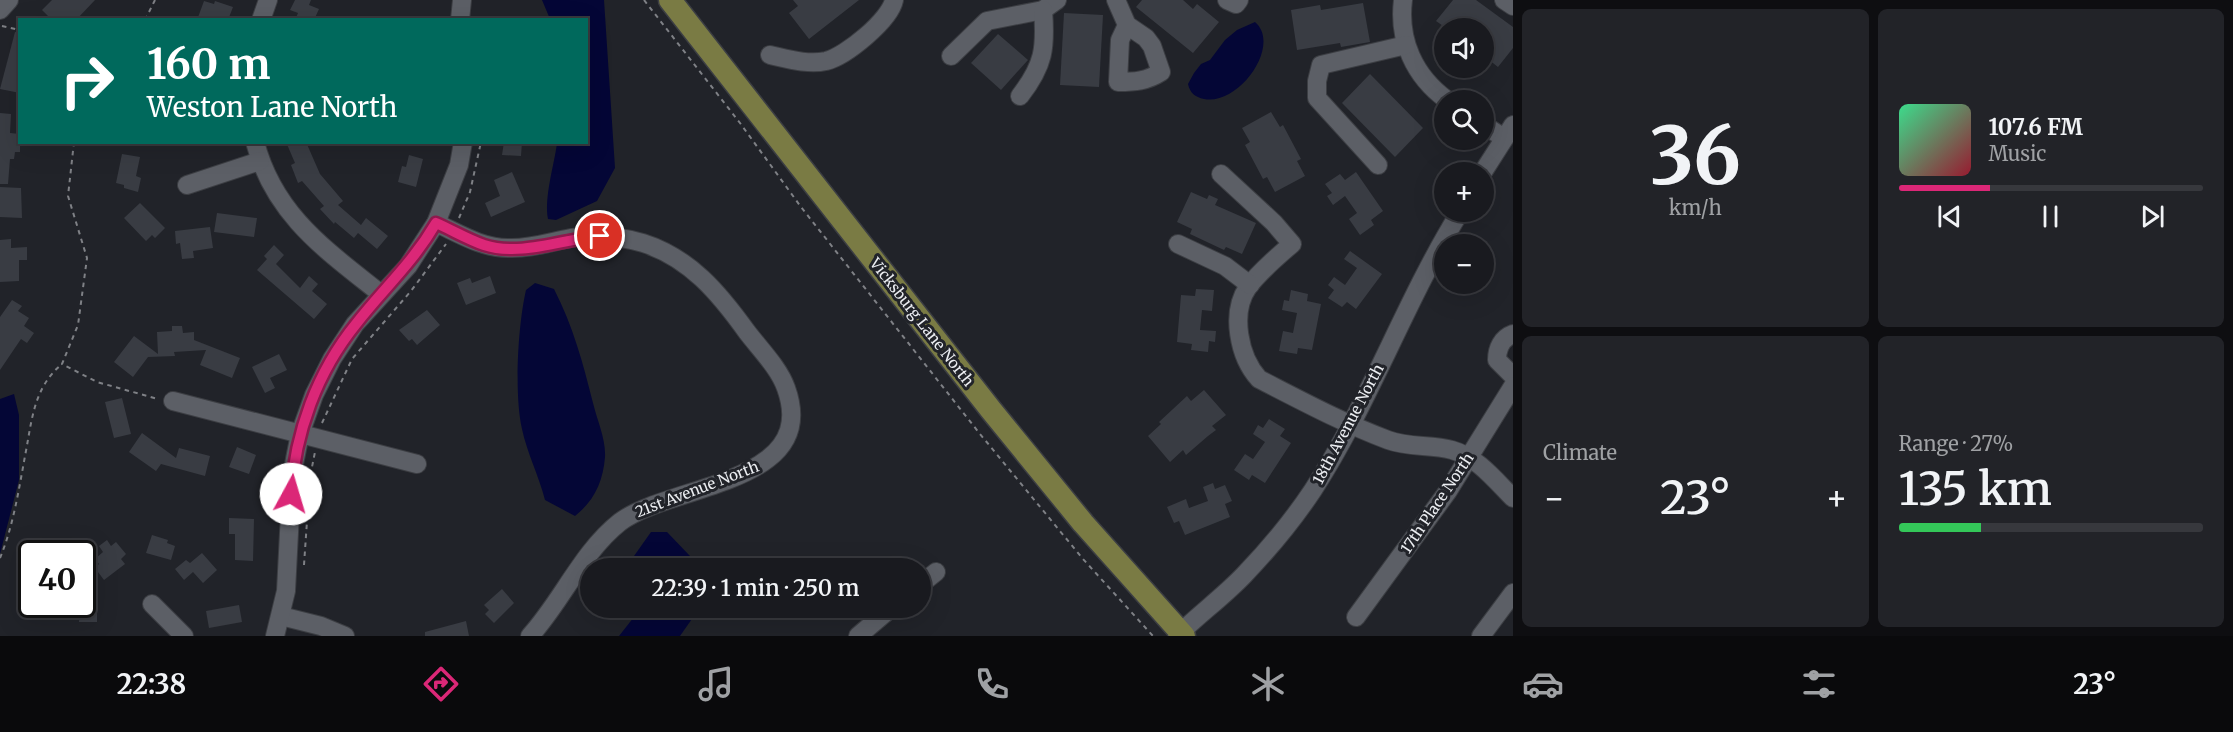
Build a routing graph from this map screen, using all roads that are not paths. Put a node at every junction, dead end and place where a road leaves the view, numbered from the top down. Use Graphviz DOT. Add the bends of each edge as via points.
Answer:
graph roads {
  1 [pos="9,0"];
  2 [pos="268,0"];
  3 [pos="462,0"];
  4 [pos="670,0"];
  5 [pos="894,0"];
  6 [pos="1116,0"];
  7 [pos="1227,0"];
  8 [pos="1239,0"];
  9 [pos="1403,0"];
  10 [pos="1504,0"];
  11 [pos="1050,5"];
  12 [pos="1513,6"];
  13 [pos="0,10"];
  14 [pos="262,18"];
  15 [pos="460,18"];
  16 [pos="1127,25"];
  17 [pos="1406,45"];
  18 [pos="771,55"];
  19 [pos="951,56"];
  20 [pos="1437,90"];
  21 [pos="1020,96"];
  22 [pos="1494,128"];
  23 [pos="1509,132"];
  24 [pos="256,144"];
  25 [pos="463,144"];
  26 [pos="260,161"];
  27 [pos="1490,162"];
  28 [pos="1378,165"];
  29 [pos="1221,174"];
  30 [pos="187,184"];
  31 [pos="1454,222"];
  32 [pos="436,223"];
  33 [pos="1178,244"];
  34 [pos="1250,285"];
  35 [pos="381,294"];
  36 [pos="1513,334"];
  37 [pos="1513,376"];
  38 [pos="1513,386"];
  39 [pos="173,401"];
  40 [pos="1350,425"];
  41 [pos="300,434"];
  42 [pos="1469,457"];
  43 [pos="417,464"];
  44 [pos="1513,498"];
  45 [pos="936,572"];
  46 [pos="931,576"];
  47 [pos="1513,593"];
  48 [pos="152,604"];
  49 [pos="281,616"];
  50 [pos="1356,617"];
  51 [pos="879,618"];
  52 [pos="1180,635"];
  53 [pos="184,636"];
  54 [pos="275,636"];
  55 [pos="345,636"];
  56 [pos="530,636"];
  57 [pos="858,636"];
  58 [pos="1481,636"];
  1 -- 13 [label="street"];
  2 -- 14 [label="street"];
  3 -- 15 [label="street"];
  4 -- 52 [label="main road, Vicksburg Lane North" via="991,410"];
  5 -- 18 [label="street" via="882,22 827,61 797,61"];
  6 -- 16 [label="street"];
  7 -- 8 [label="street"];
  9 -- 17 [label="street"];
  10 -- 12 [label="street"];
  11 -- 19 [label="street" via="987,21"];
  11 -- 21 [label="street" via="1038,72"];
  17 -- 20 [label="street" via="1418,72"];
  17 -- 28 [label="street" via="1321,64 1317,81 1317,98"];
  22 -- 23 [label="street"];
  23 -- 27 [label="street"];
  24 -- 26 [label="street"];
  25 -- 32 [label="street" via="459,165"];
  26 -- 30 [label="street"];
  26 -- 35 [label="street" via="293,218 316,242"];
  29 -- 34 [label="street" via="1292,244"];
  31 -- 40 [label="street, 18th Avenue North"];
  32 -- 35 [label="street" via="408,266"];
  32 -- 56 [label="street, 21st Avenue North" via="485,246 527,248 600,236 628,238 656,247 681,260 723,299 786,387 790,403 786,436 768,461 757,469 657,503 619,523"];
  33 -- 34 [label="street" via="1225,266"];
  34 -- 40 [label="street" via="1241,303 1240,321 1240,340 1249,368 1258,379"];
  35 -- 41 [label="street" via="332,359"];
  36 -- 37 [label="street" via="1497,351 1497,360"];
  38 -- 42 [label="street, 17th Place North"];
  39 -- 41 [label="street"];
  40 -- 42 [label="street" via="1412,447 1451,449"];
  40 -- 52 [label="street, 18th Avenue North" via="1312,491 1280,535"];
  41 -- 43 [label="street"];
  41 -- 49 [label="street" via="292,474 290,553"];
  42 -- 44 [label="street"];
  42 -- 50 [label="street, 17th Place North"];
  45 -- 46 [label="street"];
  47 -- 58 [label="street"];
  48 -- 53 [label="street"];
  49 -- 54 [label="street"];
  49 -- 55 [label="street"];
  51 -- 57 [label="street"];
}
